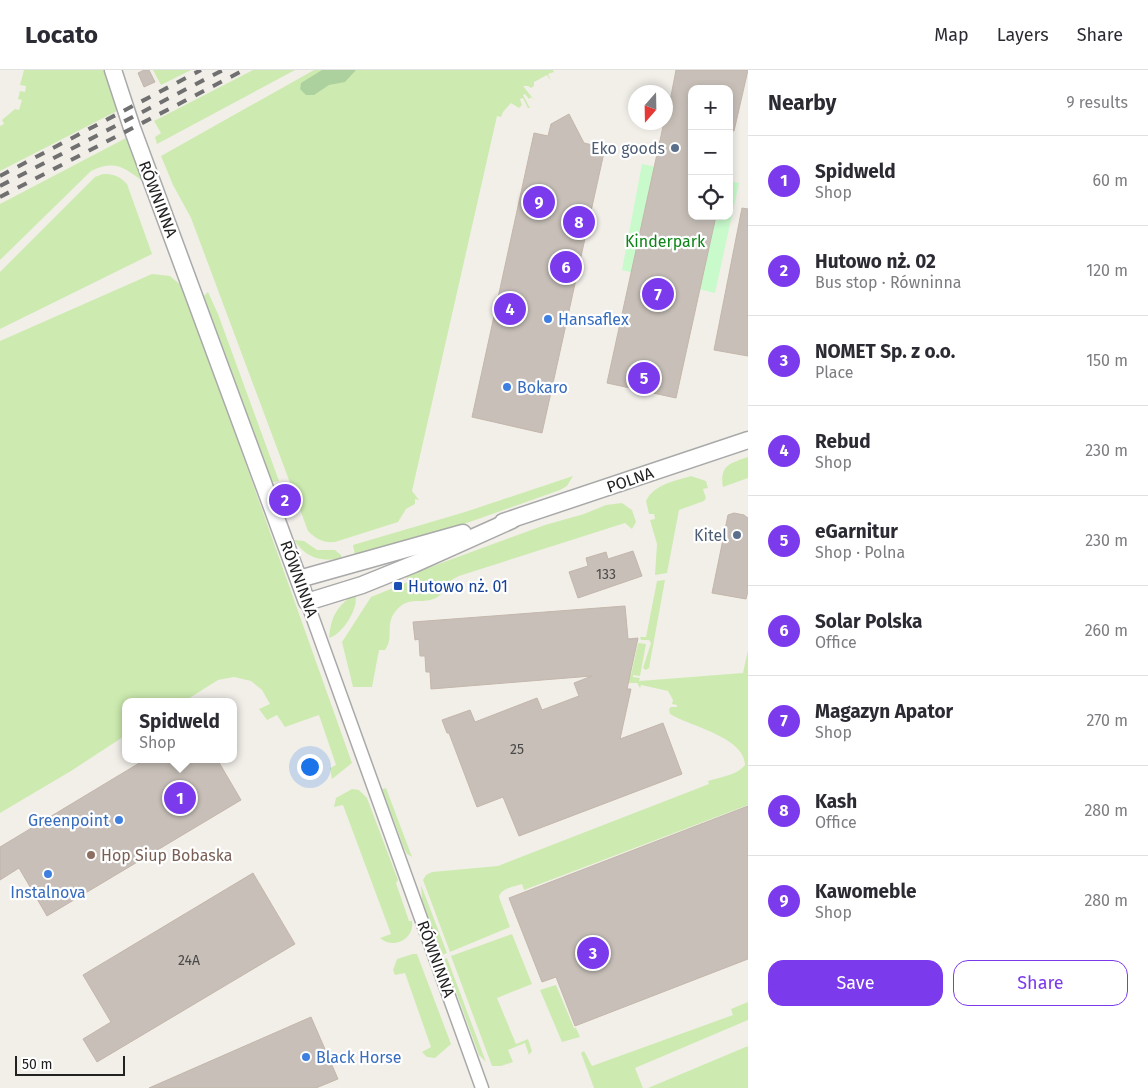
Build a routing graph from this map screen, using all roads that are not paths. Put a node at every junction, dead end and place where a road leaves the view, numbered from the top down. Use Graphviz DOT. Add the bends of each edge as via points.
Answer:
graph roads {
  1 [pos="113,70"];
  2 [pos="748,440"];
  3 [pos="512,520"];
  4 [pos="299,579"];
  5 [pos="307,602"];
  6 [pos="482,1088"];
  1 -- 4 [label="street, RÓWNINNA"];
  2 -- 3 [label="street, POLNA"];
  3 -- 4 [label="street, POLNA"];
  3 -- 5 [label="street, POLNA" via="362,585"];
  4 -- 5 [label="street, RÓWNINNA"];
  5 -- 6 [label="street, RÓWNINNA"];
}
